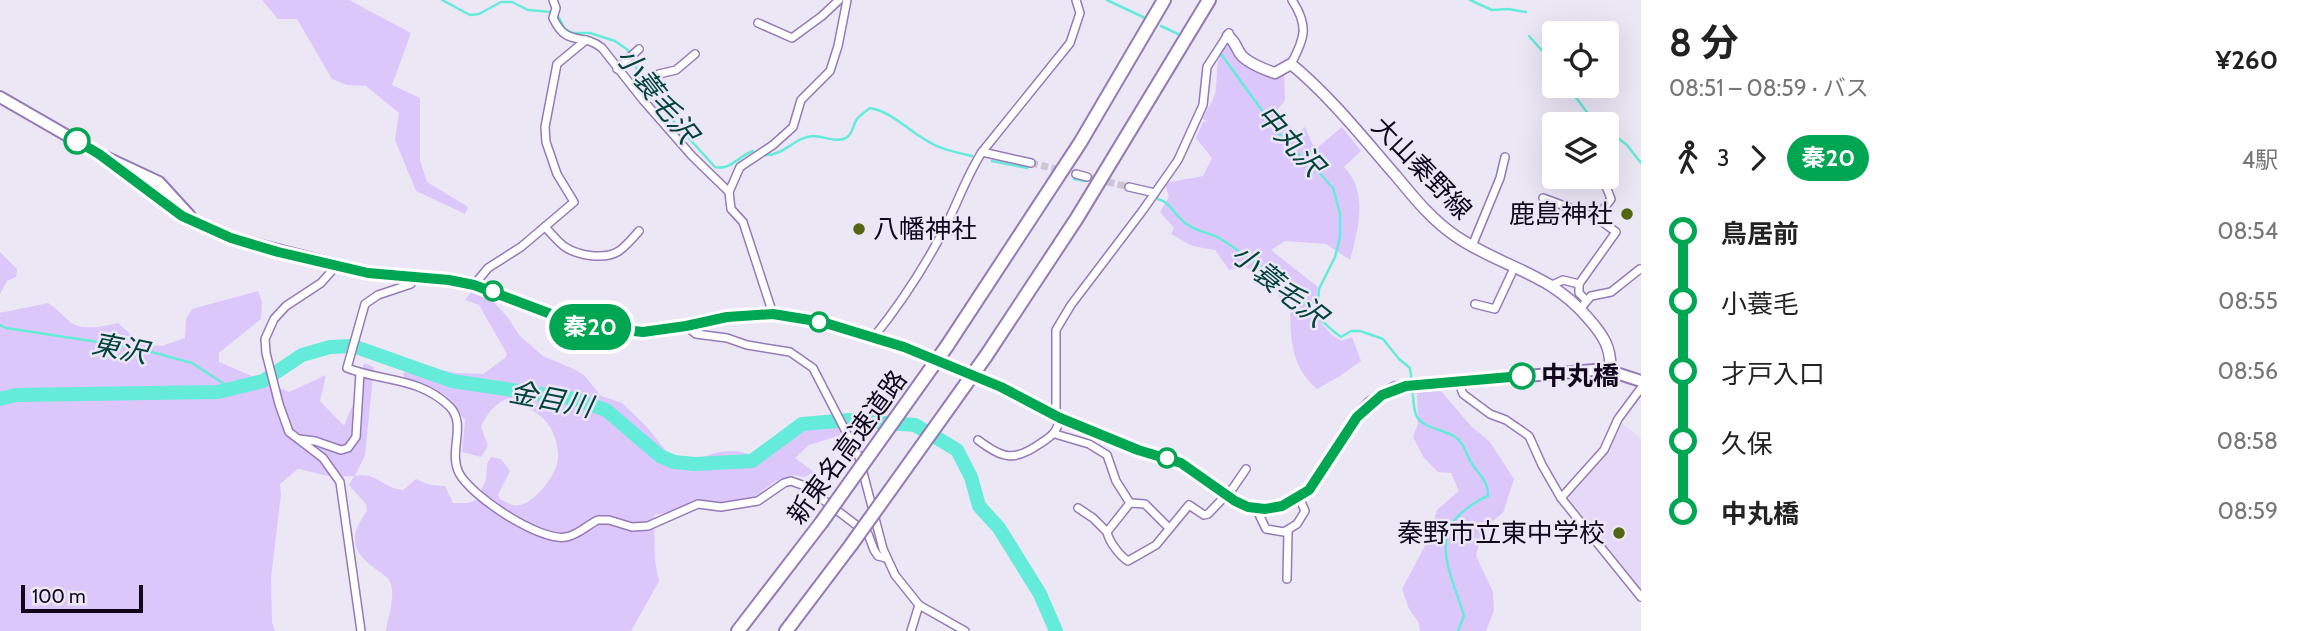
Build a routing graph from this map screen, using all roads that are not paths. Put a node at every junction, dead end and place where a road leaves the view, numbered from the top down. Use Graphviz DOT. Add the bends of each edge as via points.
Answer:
graph roads {
  1 [pos="839,0"];
  2 [pos="847,0"];
  3 [pos="1076,0"];
  4 [pos="1164,0"];
  5 [pos="1209,0"];
  6 [pos="1292,0"];
  7 [pos="554,4"];
  8 [pos="758,23"];
  9 [pos="578,30"];
  10 [pos="1228,35"];
  11 [pos="582,40"];
  12 [pos="637,51"];
  13 [pos="695,54"];
  14 [pos="1291,64"];
  15 [pos="617,69"];
  16 [pos="634,87"];
  17 [pos="0,97"];
  18 [pos="663,104"];
  19 [pos="655,111"];
  20 [pos="982,152"];
  21 [pos="1505,157"];
  22 [pos="1031,163"];
  23 [pos="1076,174"];
  24 [pos="1087,177"];
  25 [pos="1129,187"];
  26 [pos="1607,189"];
  27 [pos="729,192"];
  28 [pos="1155,193"];
  29 [pos="1543,198"];
  30 [pos="1597,218"];
  31 [pos="545,227"];
  32 [pos="639,231"];
  33 [pos="1472,246"];
  34 [pos="336,266"];
  35 [pos="1515,266"];
  36 [pos="1640,269"];
  37 [pos="412,277"];
  38 [pos="1578,284"];
  39 [pos="474,285"];
  40 [pos="1552,285"];
  41 [pos="1475,304"];
  42 [pos="1583,304"];
  43 [pos="773,314"];
  44 [pos="686,326"];
  45 [pos="873,338"];
  46 [pos="1610,370"];
  47 [pos="360,373"];
  48 [pos="1458,381"];
  49 [pos="1641,381"];
  50 [pos="1641,388"];
  51 [pos="1058,417"];
  52 [pos="1055,434"];
  53 [pos="295,438"];
  54 [pos="978,440"];
  55 [pos="1246,469"];
  56 [pos="1226,494"];
  57 [pos="1299,498"];
  58 [pos="1561,498"];
  59 [pos="1130,503"];
  60 [pos="1077,508"];
  61 [pos="1256,508"];
  62 [pos="1170,528"];
  63 [pos="1288,531"];
  64 [pos="1107,532"];
  65 [pos="887,558"];
  66 [pos="1287,579"];
  67 [pos="1641,597"];
  68 [pos="919,605"];
  69 [pos="362,631"];
  70 [pos="738,631"];
  71 [pos="786,631"];
  72 [pos="911,631"];
  73 [pos="965,631"];
  1 -- 8 [label="street" via="792,38"];
  2 -- 27 [label="street" via="830,71 801,100 793,127 740,167"];
  3 -- 20 [label="street" via="1080,13 1070,43"];
  4 -- 70 [label="highway, 新東名高速道路, bridge" via="1080,143 947,346"];
  5 -- 71 [label="highway, bridge" via="1094,191 986,356"];
  6 -- 14 [label="street" via="1304,34"];
  7 -- 11 [label="street" via="552,18 562,33"];
  9 -- 11 [label="street"];
  10 -- 14 [label="main road" via="1242,56 1270,72"];
  10 -- 28 [label="street" via="1207,67 1203,105 1186,146"];
  11 -- 15 [label="street" via="595,42"];
  11 -- 31 [label="street" via="554,71 545,127 557,174 574,202"];
  12 -- 15 [label="street"];
  13 -- 16 [label="street" via="676,70"];
  14 -- 33 [label="main road, 大山秦野線" via="1326,95 1422,207"];
  15 -- 16 [label="street"];
  16 -- 19 [label="street"];
  17 -- 34 [label="main road" via="99,154 159,182 197,223 231,238"];
  18 -- 19 [label="street"];
  19 -- 27 [label="street"];
  20 -- 22 [label="street"];
  20 -- 45 [label="street" via="939,239"];
  21 -- 33 [label="street"];
  23 -- 24 [label="street"];
  25 -- 28 [label="street"];
  26 -- 30 [label="street" via="1611,199"];
  27 -- 43 [label="street" via="731,209 743,222"];
  28 -- 51 [label="street" via="1056,330"];
  29 -- 30 [label="street"];
  30 -- 38 [label="street" via="1616,232"];
  31 -- 32 [label="street" via="564,246 594,256 610,256"];
  31 -- 39 [label="street" via="488,268"];
  33 -- 35 [label="main road, 大山秦野線"];
  34 -- 37 [label="main road"];
  34 -- 53 [label="street" via="274,319 265,339 279,404"];
  35 -- 40 [label="main road, 大山秦野線"];
  35 -- 41 [label="street" via="1495,309"];
  36 -- 42 [label="street" via="1611,292 1591,296"];
  37 -- 39 [label="main road"];
  37 -- 47 [label="street" via="404,288 370,299 362,313 347,368"];
  38 -- 40 [label="street" via="1563,279"];
  38 -- 42 [label="street"];
  39 -- 44 [label="main road" via="580,325 643,332"];
  40 -- 42 [label="main road, 大山秦野線"];
  42 -- 46 [label="main road, 大山秦野線" via="1608,344"];
  43 -- 44 [label="main road"];
  43 -- 45 [label="main road" via="822,322"];
  44 -- 65 [label="street" via="696,334 790,352 813,368 863,467"];
  45 -- 51 [label="main road" via="963,370"];
  46 -- 48 [label="main road"];
  46 -- 49 [label="main road"];
  47 -- 53 [label="street" via="353,444 341,450"];
  47 -- 65 [label="street" via="424,387 450,408 458,419 454,455 459,473 498,512 549,536 564,538 598,520 648,526 698,504 721,507 758,501 791,481 805,486 868,534 878,556"];
  48 -- 57 [label="main road" via="1406,386 1382,395 1363,410 1316,481"];
  48 -- 58 [label="street" via="1463,394 1529,436"];
  50 -- 58 [label="street" via="1618,419 1604,450"];
  51 -- 52 [label="street"];
  51 -- 56 [label="main road" via="1181,463"];
  52 -- 54 [label="street" via="1024,455 1011,457 994,453"];
  52 -- 59 [label="street" via="1107,455"];
  53 -- 69 [label="street" via="323,458 340,482"];
  55 -- 56 [label="street"];
  56 -- 61 [label="main road"];
  56 -- 62 [label="street" via="1206,516 1189,505"];
  57 -- 61 [label="main road" via="1282,506"];
  57 -- 63 [label="street" via="1305,510"];
  58 -- 67 [label="street"];
  59 -- 62 [label="street" via="1145,504"];
  59 -- 64 [label="street"];
  60 -- 64 [label="street"];
  61 -- 63 [label="street" via="1266,529"];
  62 -- 64 [label="street" via="1156,545 1128,561"];
  63 -- 66 [label="street"];
  65 -- 68 [label="street"];
  68 -- 72 [label="street"];
  68 -- 73 [label="street"];
}
